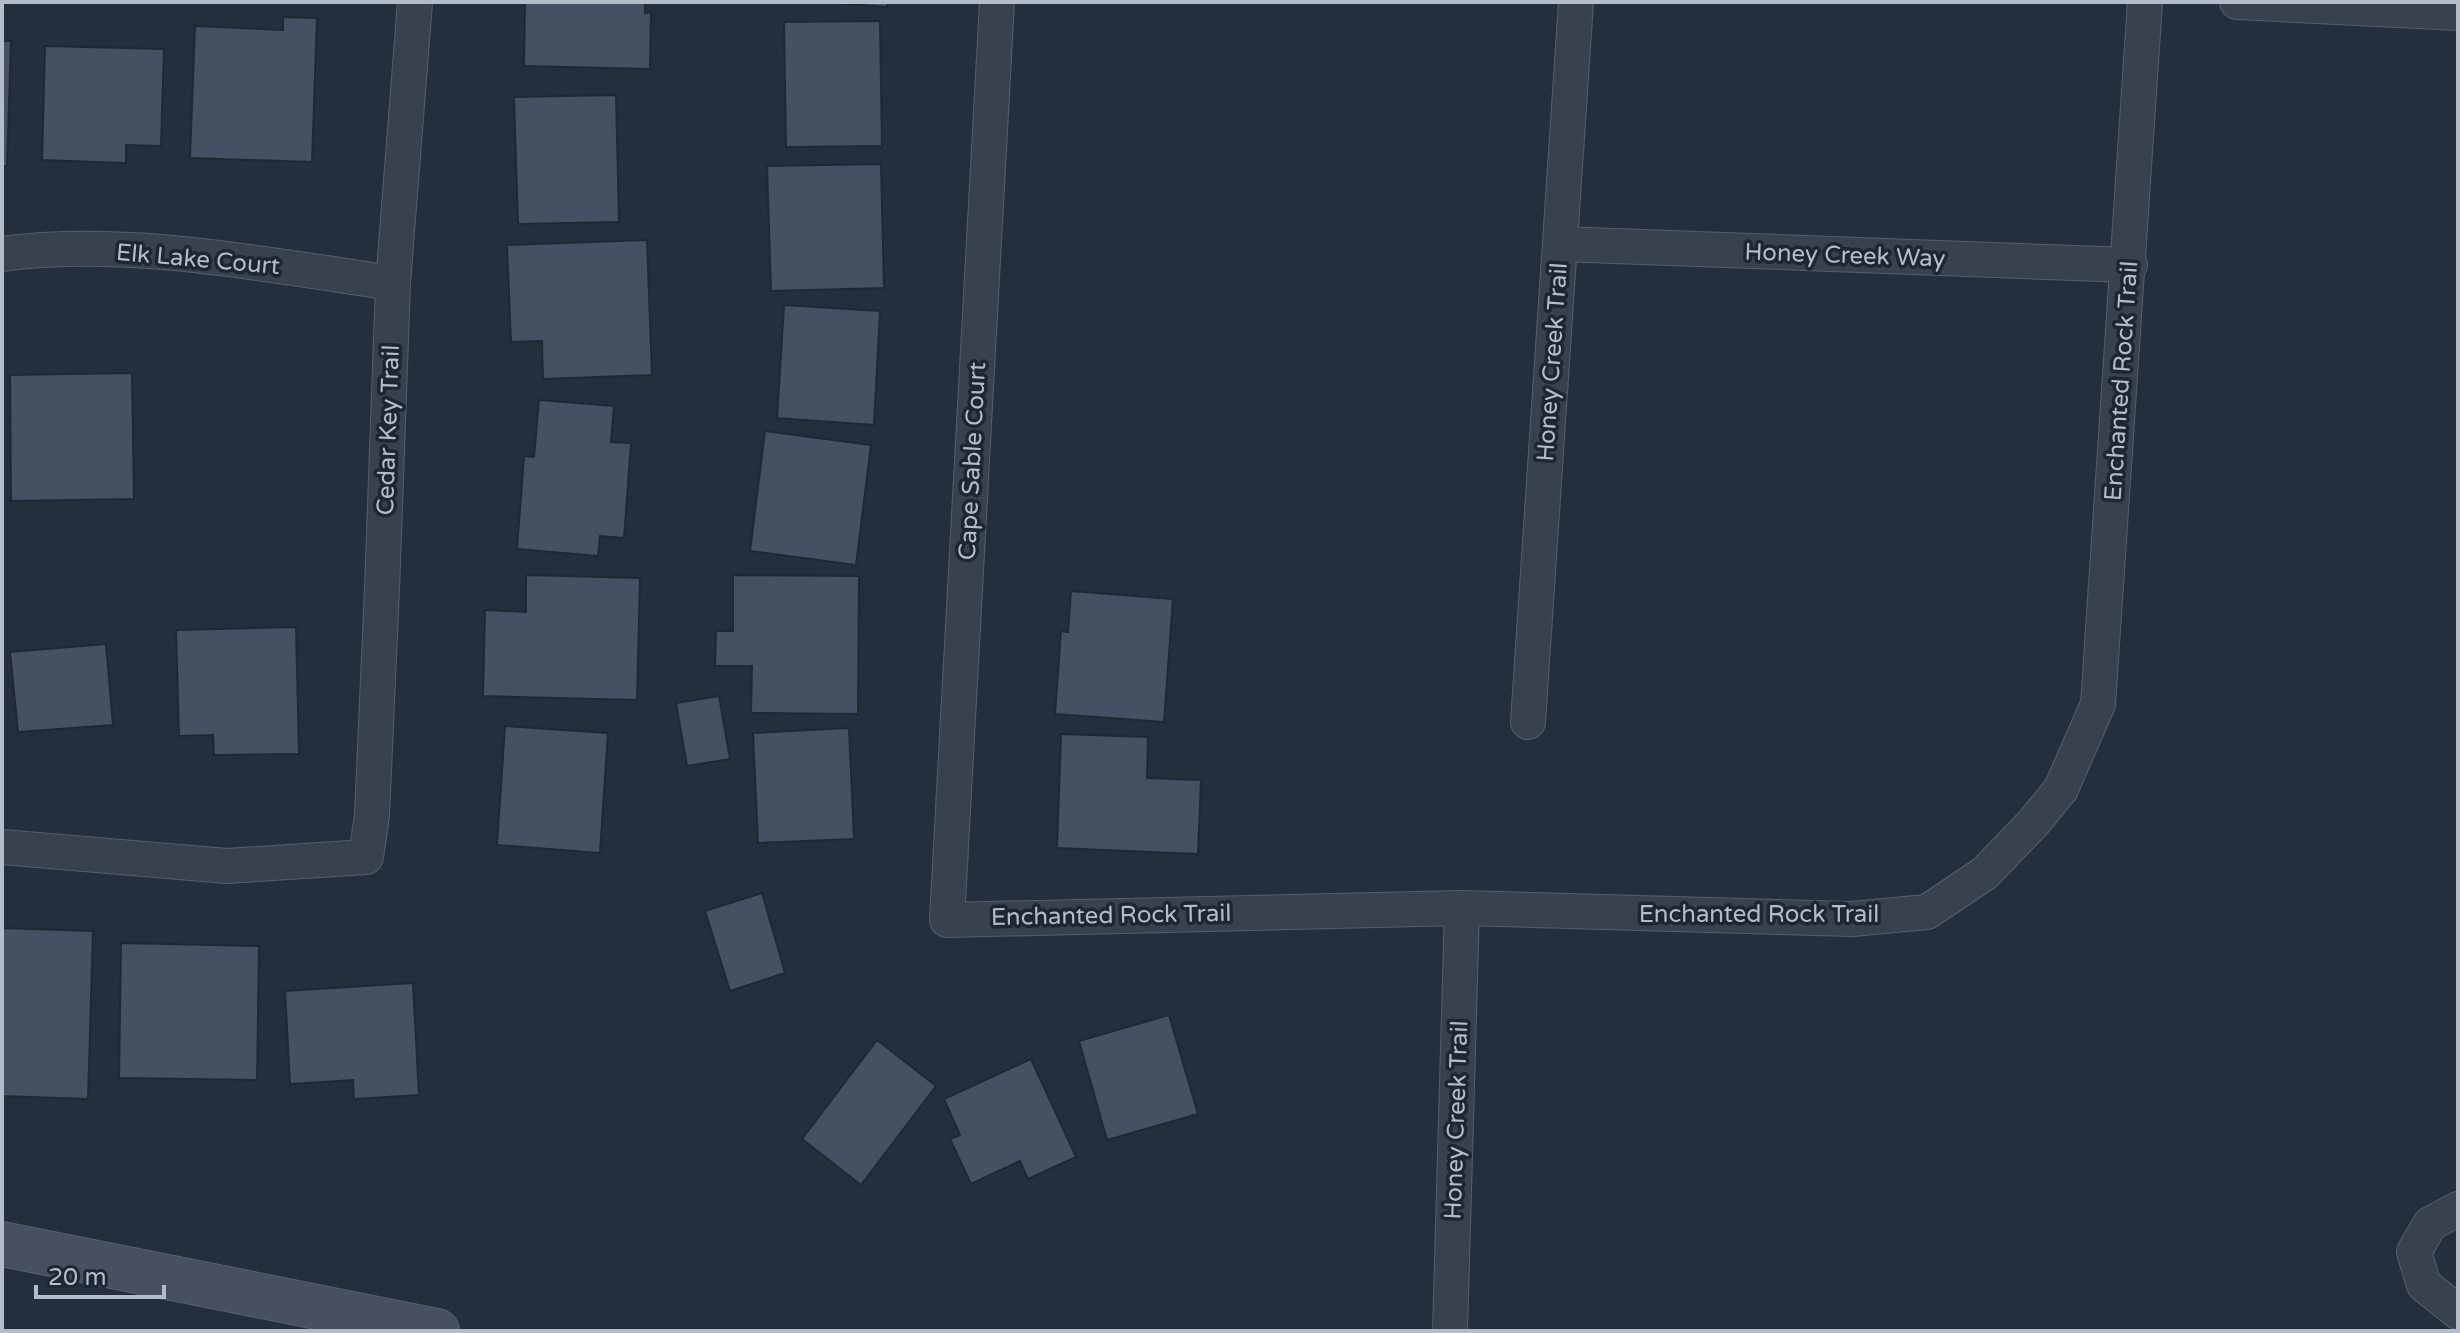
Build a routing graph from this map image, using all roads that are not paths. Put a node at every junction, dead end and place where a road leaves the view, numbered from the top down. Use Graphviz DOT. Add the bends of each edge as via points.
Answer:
graph roads {
  1 [pos="415,2"];
  2 [pos="997,2"];
  3 [pos="1576,2"];
  4 [pos="2145,2"];
  5 [pos="2237,2"];
  6 [pos="2458,13"];
  7 [pos="1560,244"];
  8 [pos="2,254"];
  9 [pos="2130,265"];
  10 [pos="393,283"];
  11 [pos="1528,722"];
  12 [pos="2,847"];
  13 [pos="1462,908"];
  14 [pos="947,920"];
  15 [pos="2458,1209"];
  16 [pos="2,1244"];
  17 [pos="2458,1312"];
  18 [pos="437,1331"];
  19 [pos="1450,1331"];
  1 -- 10 [label="street, Cedar Key Trail"];
  2 -- 14 [label="street, Cape Sable Court"];
  3 -- 7 [label="street, Honey Creek Trail"];
  4 -- 9 [label="street, Enchanted Rock Trail"];
  5 -- 6 [label="street"];
  7 -- 9 [label="street, Honey Creek Way"];
  7 -- 11 [label="street, Honey Creek Trail"];
  8 -- 10 [label="street, Elk Lake Court" via="94,250 225,258"];
  9 -- 13 [label="street, Enchanted Rock Trail" via="2098,704 2061,789 1985,873 1927,912 1852,919"];
  10 -- 12 [label="street, Cedar Key Trail" via="372,815 366,857 227,866"];
  13 -- 14 [label="street, Enchanted Rock Trail"];
  13 -- 19 [label="street, Honey Creek Trail"];
  15 -- 17 [label="street" via="2430,1224 2414,1252 2424,1285"];
  16 -- 18 [label="street"];
}
